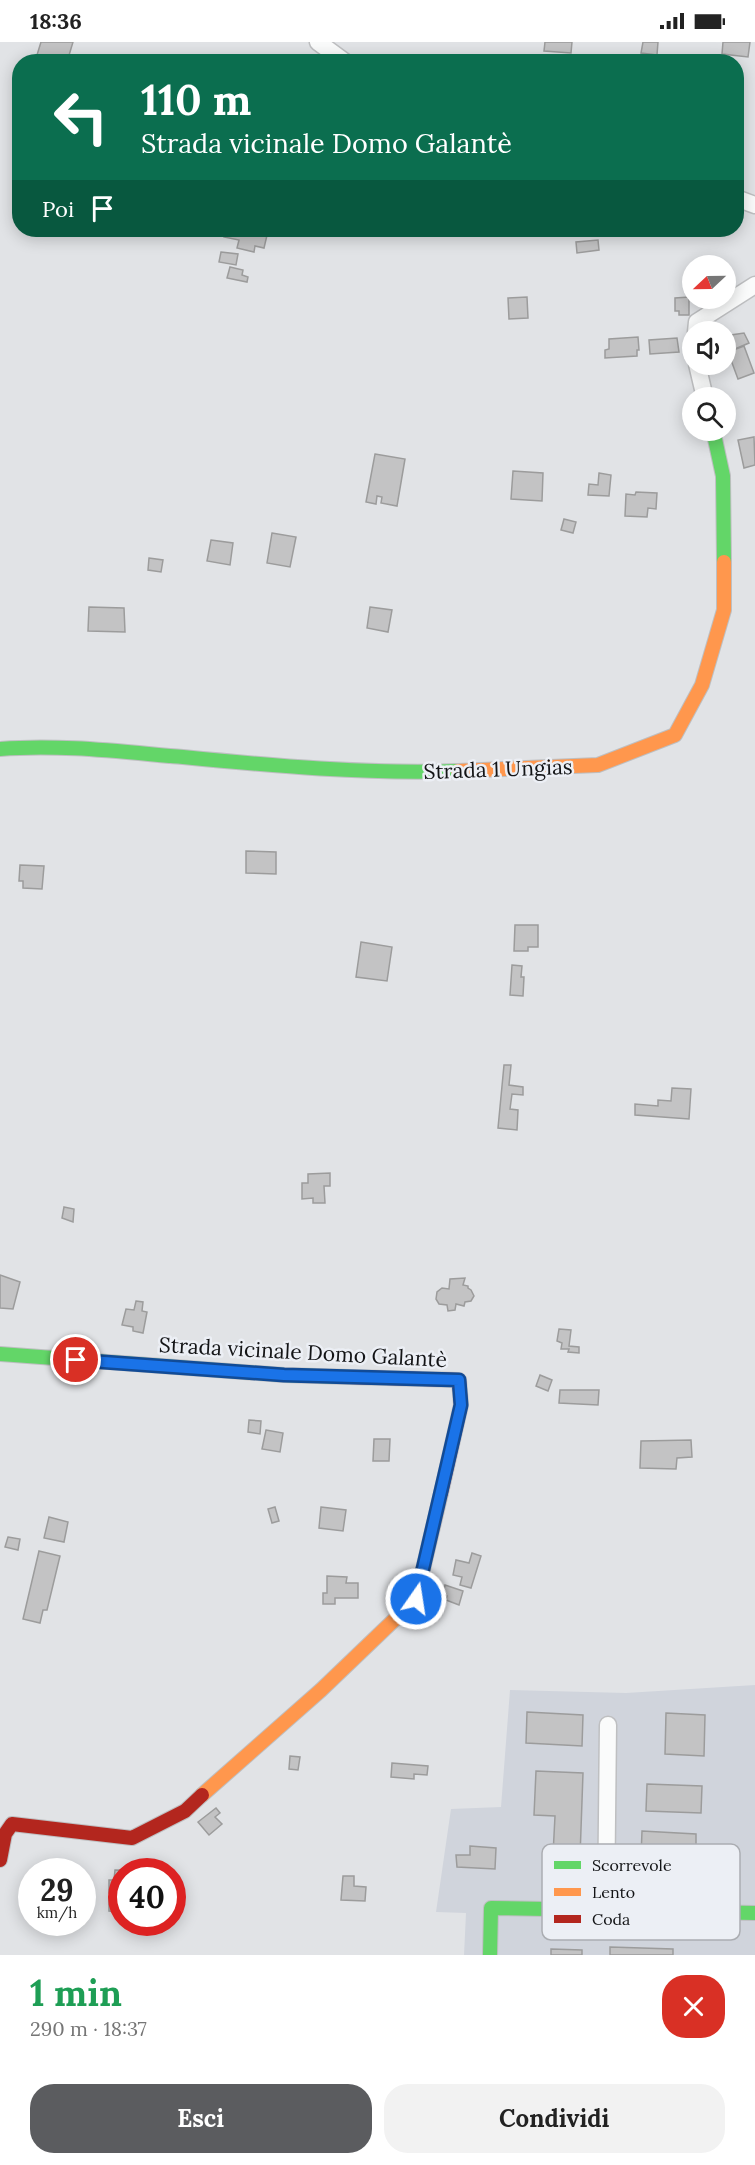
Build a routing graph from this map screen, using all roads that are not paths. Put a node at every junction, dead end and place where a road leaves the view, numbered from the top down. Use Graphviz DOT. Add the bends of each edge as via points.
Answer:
graph roads {
  1 [pos="318,42"];
  2 [pos="334,54"];
  3 [pos="755,285"];
  4 [pos="698,321"];
  5 [pos="715,441"];
  6 [pos="0,748"];
  7 [pos="0,1354"];
  8 [pos="608,1725"];
  9 [pos="607,1844"];
  10 [pos="0,1860"];
  11 [pos="542,1909"];
  12 [pos="740,1912"];
  13 [pos="755,1912"];
  14 [pos="490,1955"];
  1 -- 2 [label="street"];
  3 -- 4 [label="street"];
  5 -- 6 [label="street, Strada 1 Ungias" via="723,476 724,610 702,685 675,735 598,765 399,773 136,753"];
  7 -- 10 [label="street, Strada vicinale Domo Galantè" via="284,1375 459,1380 461,1405 416,1599 185,1811 132,1838 12,1824 5,1834"];
  8 -- 9 [label="street"];
  11 -- 14 [label="street" via="491,1908"];
  12 -- 13 [label="street"];
}
